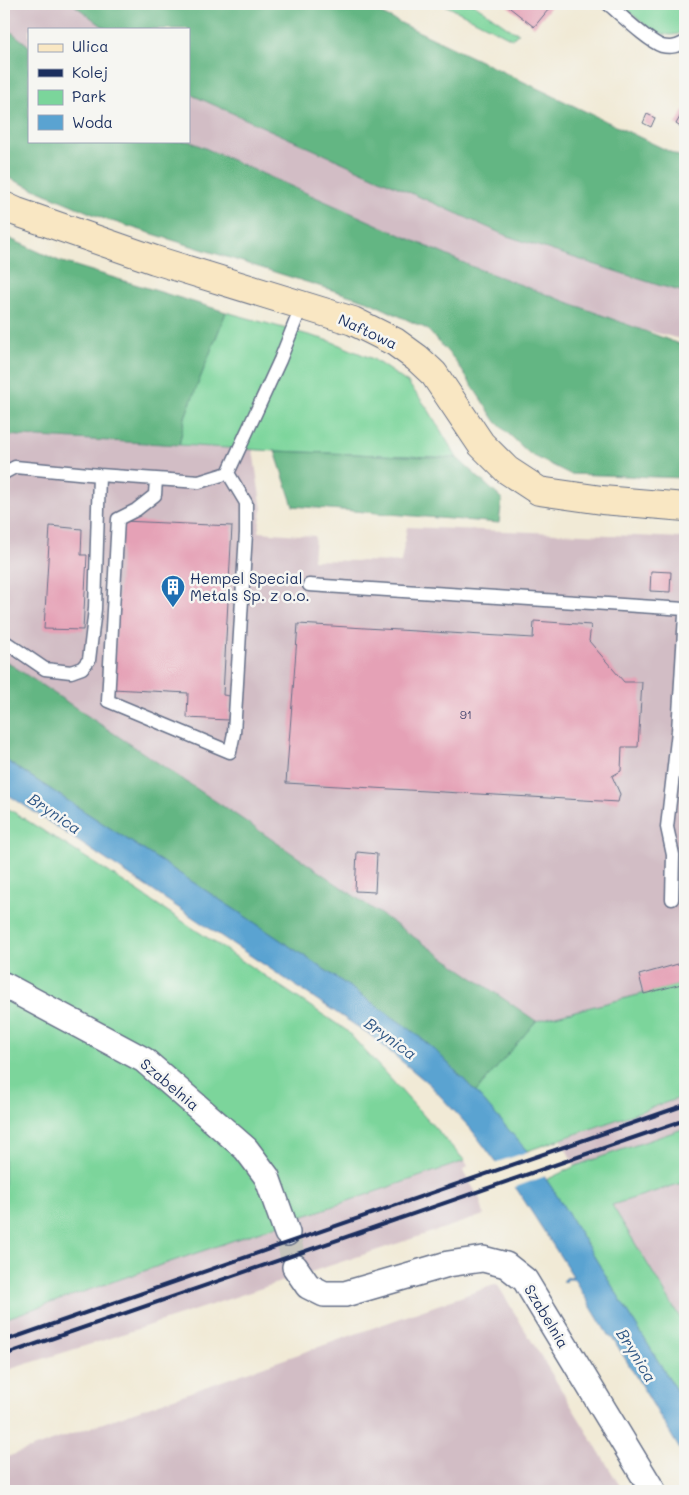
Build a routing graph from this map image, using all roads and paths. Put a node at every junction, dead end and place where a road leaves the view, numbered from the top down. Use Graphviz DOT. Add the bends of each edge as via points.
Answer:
graph roads {
  1 [pos="608,4"];
  2 [pos="685,42"];
  3 [pos="4,206"];
  4 [pos="302,305"];
  5 [pos="4,473"];
  6 [pos="228,473"];
  7 [pos="99,475"];
  8 [pos="156,479"];
  9 [pos="685,508"];
  10 [pos="309,585"];
  11 [pos="685,609"];
  12 [pos="685,615"];
  13 [pos="4,641"];
  14 [pos="672,899"];
  15 [pos="4,985"];
  16 [pos="287,1233"];
  17 [pos="295,1267"];
  18 [pos="653,1491"];
  1 -- 2 [label="lane" via="662,46 673,47"];
  3 -- 4 [label="street, Naftowa" via="154,260"];
  4 -- 6 [label="lane"];
  4 -- 9 [label="street, Naftowa" via="353,321 395,342 417,358 434,374 482,444 507,470 538,491"];
  5 -- 7 [label="lane" via="15,468"];
  6 -- 8 [label="lane" via="199,482"];
  6 -- 8 [label="lane" via="246,502 230,752 108,700 118,519 155,495"];
  7 -- 8 [label="lane"];
  7 -- 13 [label="lane" via="95,609 89,660 82,668 71,672 45,669"];
  10 -- 11 [label="lane"];
  12 -- 14 [label="lane" via="678,730 667,827 673,855"];
  15 -- 16 [label="street, Szabelnia" via="144,1060 246,1149 268,1177"];
  17 -- 18 [label="street, Szabelnia" via="308,1286 324,1294 345,1294 448,1264 483,1259 506,1265 525,1280"];
}
